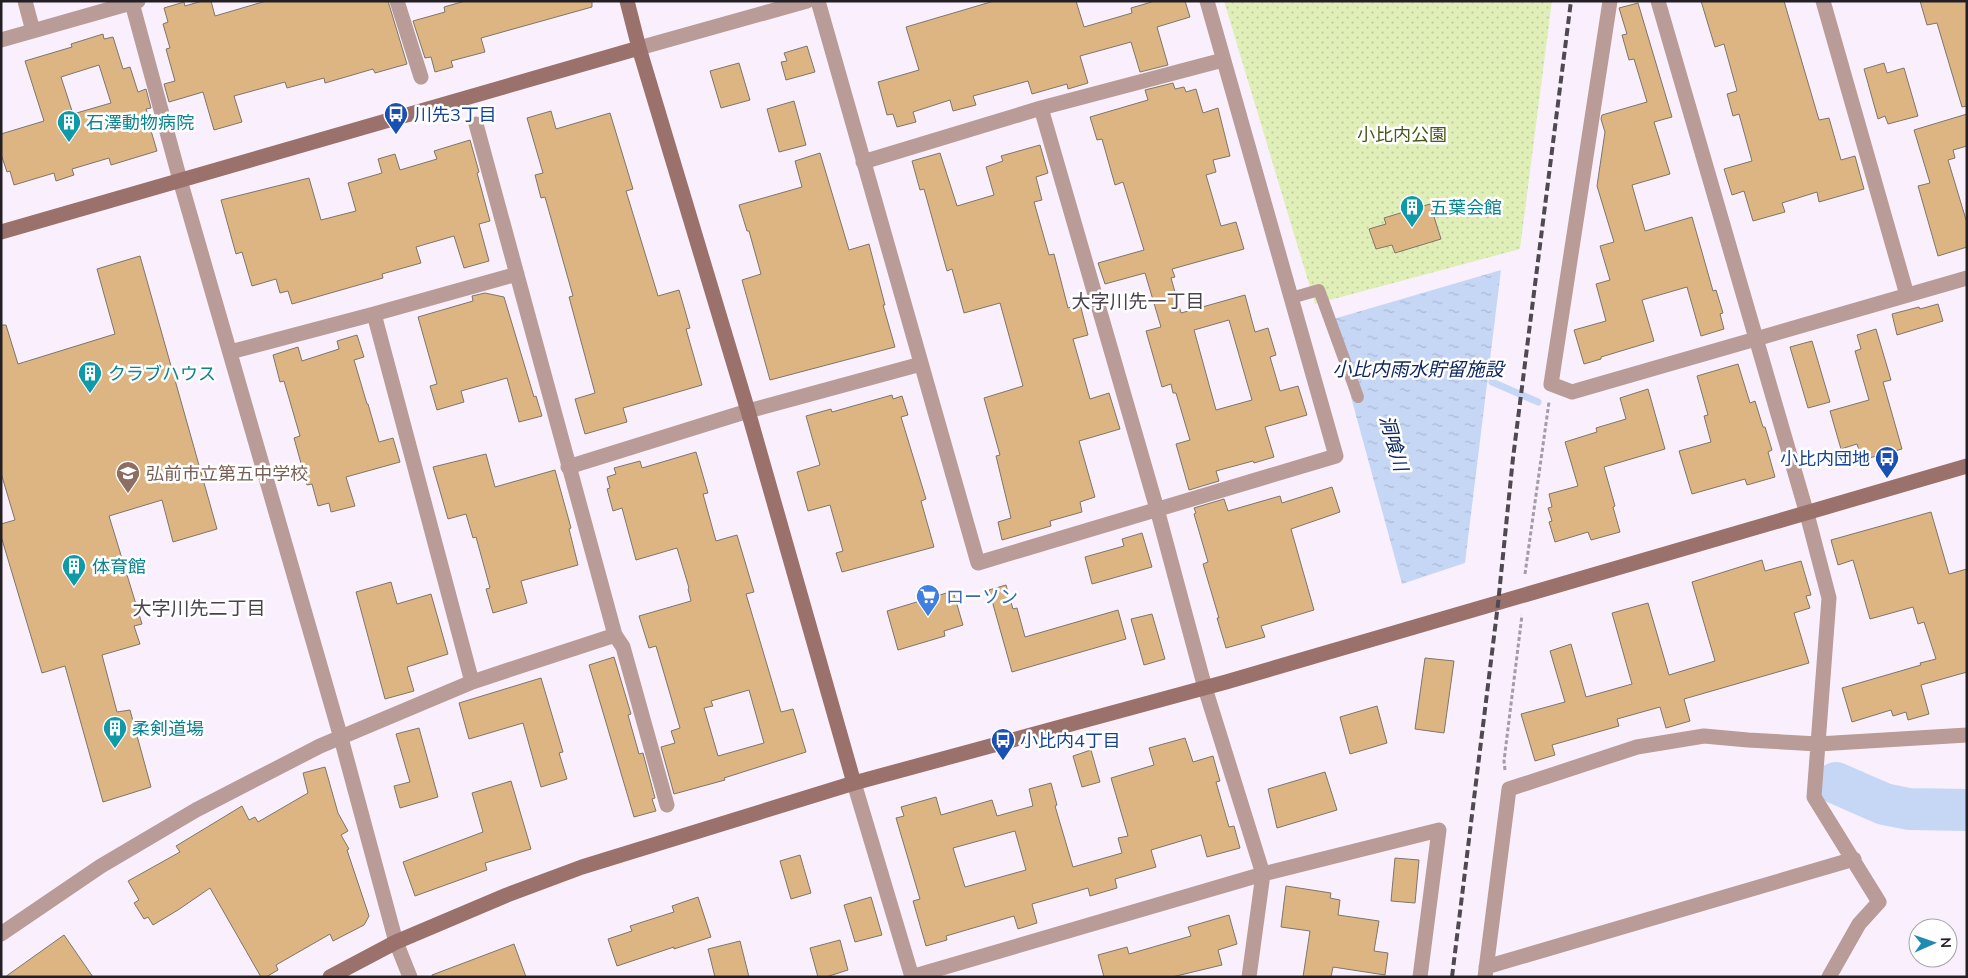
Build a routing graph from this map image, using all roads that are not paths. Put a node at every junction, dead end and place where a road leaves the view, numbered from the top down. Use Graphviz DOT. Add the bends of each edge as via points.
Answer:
graph roads {
  1 [pos="24,1"];
  2 [pos="397,1"];
  3 [pos="627,1"];
  4 [pos="807,1"];
  5 [pos="818,1"];
  6 [pos="1207,1"];
  7 [pos="1610,1"];
  8 [pos="1658,1"];
  9 [pos="1823,1"];
  10 [pos="135,2"];
  11 [pos="33,31"];
  12 [pos="1,40"];
  13 [pos="639,48"];
  14 [pos="1223,60"];
  15 [pos="421,77"];
  16 [pos="1041,108"];
  17 [pos="476,124"];
  18 [pos="863,162"];
  19 [pos="180,180"];
  20 [pos="1,232"];
  21 [pos="517,274"];
  22 [pos="1967,278"];
  23 [pos="1907,295"];
  24 [pos="1291,298"];
  25 [pos="374,314"];
  26 [pos="1756,339"];
  27 [pos="230,352"];
  28 [pos="921,364"];
  29 [pos="1358,397"];
  30 [pos="748,411"];
  31 [pos="1967,466"];
  32 [pos="568,467"];
  33 [pos="1157,509"];
  34 [pos="1807,514"];
  35 [pos="615,635"];
  36 [pos="472,682"];
  37 [pos="1205,688"];
  38 [pos="1967,735"];
  39 [pos="341,738"];
  40 [pos="1818,744"];
  41 [pos="854,783"];
  42 [pos="667,805"];
  43 [pos="1854,859"];
  44 [pos="1263,874"];
  45 [pos="1,934"];
  46 [pos="396,942"];
  47 [pos="1486,972"];
  48 [pos="330,977"];
  49 [pos="410,977"];
  50 [pos="911,977"];
  51 [pos="1248,977"];
  52 [pos="1420,977"];
  53 [pos="1829,977"];
  1 -- 11 [label="street"];
  2 -- 15 [label="street"];
  3 -- 13 [label="street"];
  4 -- 13 [label="street"];
  5 -- 18 [label="street"];
  6 -- 14 [label="street"];
  7 -- 26 [label="street" via="1551,384 1572,392"];
  8 -- 26 [label="street"];
  9 -- 23 [label="street"];
  10 -- 11 [label="street"];
  10 -- 19 [label="street"];
  11 -- 12 [label="street"];
  13 -- 19 [label="street"];
  13 -- 30 [label="street"];
  14 -- 16 [label="street"];
  14 -- 24 [label="street"];
  16 -- 18 [label="street"];
  16 -- 33 [label="street"];
  17 -- 21 [label="street"];
  18 -- 28 [label="street"];
  19 -- 20 [label="street"];
  19 -- 27 [label="street"];
  21 -- 25 [label="street"];
  21 -- 32 [label="street"];
  22 -- 23 [label="street"];
  23 -- 26 [label="street"];
  24 -- 29 [label="lane" via="1319,290"];
  24 -- 33 [label="street" via="1336,456"];
  25 -- 27 [label="street"];
  25 -- 36 [label="street"];
  26 -- 34 [label="street"];
  27 -- 39 [label="street"];
  28 -- 30 [label="street"];
  28 -- 33 [label="street" via="978,562"];
  30 -- 32 [label="street"];
  30 -- 41 [label="street"];
  31 -- 34 [label="street"];
  32 -- 35 [label="street"];
  33 -- 37 [label="street"];
  34 -- 37 [label="street"];
  34 -- 40 [label="street" via="1828,598"];
  35 -- 36 [label="street"];
  35 -- 42 [label="street" via="623,647"];
  36 -- 39 [label="street"];
  37 -- 41 [label="street"];
  37 -- 44 [label="street"];
  38 -- 40 [label="street"];
  39 -- 45 [label="street" via="196,810 101,866"];
  39 -- 46 [label="street"];
  40 -- 43 [label="street" via="1814,797"];
  40 -- 47 [label="street" via="1704,736 1636,747 1509,789"];
  41 -- 46 [label="street" via="582,867"];
  41 -- 50 [label="street"];
  43 -- 47 [label="street"];
  43 -- 53 [label="street" via="1879,902 1859,924"];
  44 -- 50 [label="street"];
  44 -- 51 [label="street"];
  44 -- 52 [label="street" via="1439,830"];
  46 -- 48 [label="street"];
  46 -- 49 [label="street"];
}
